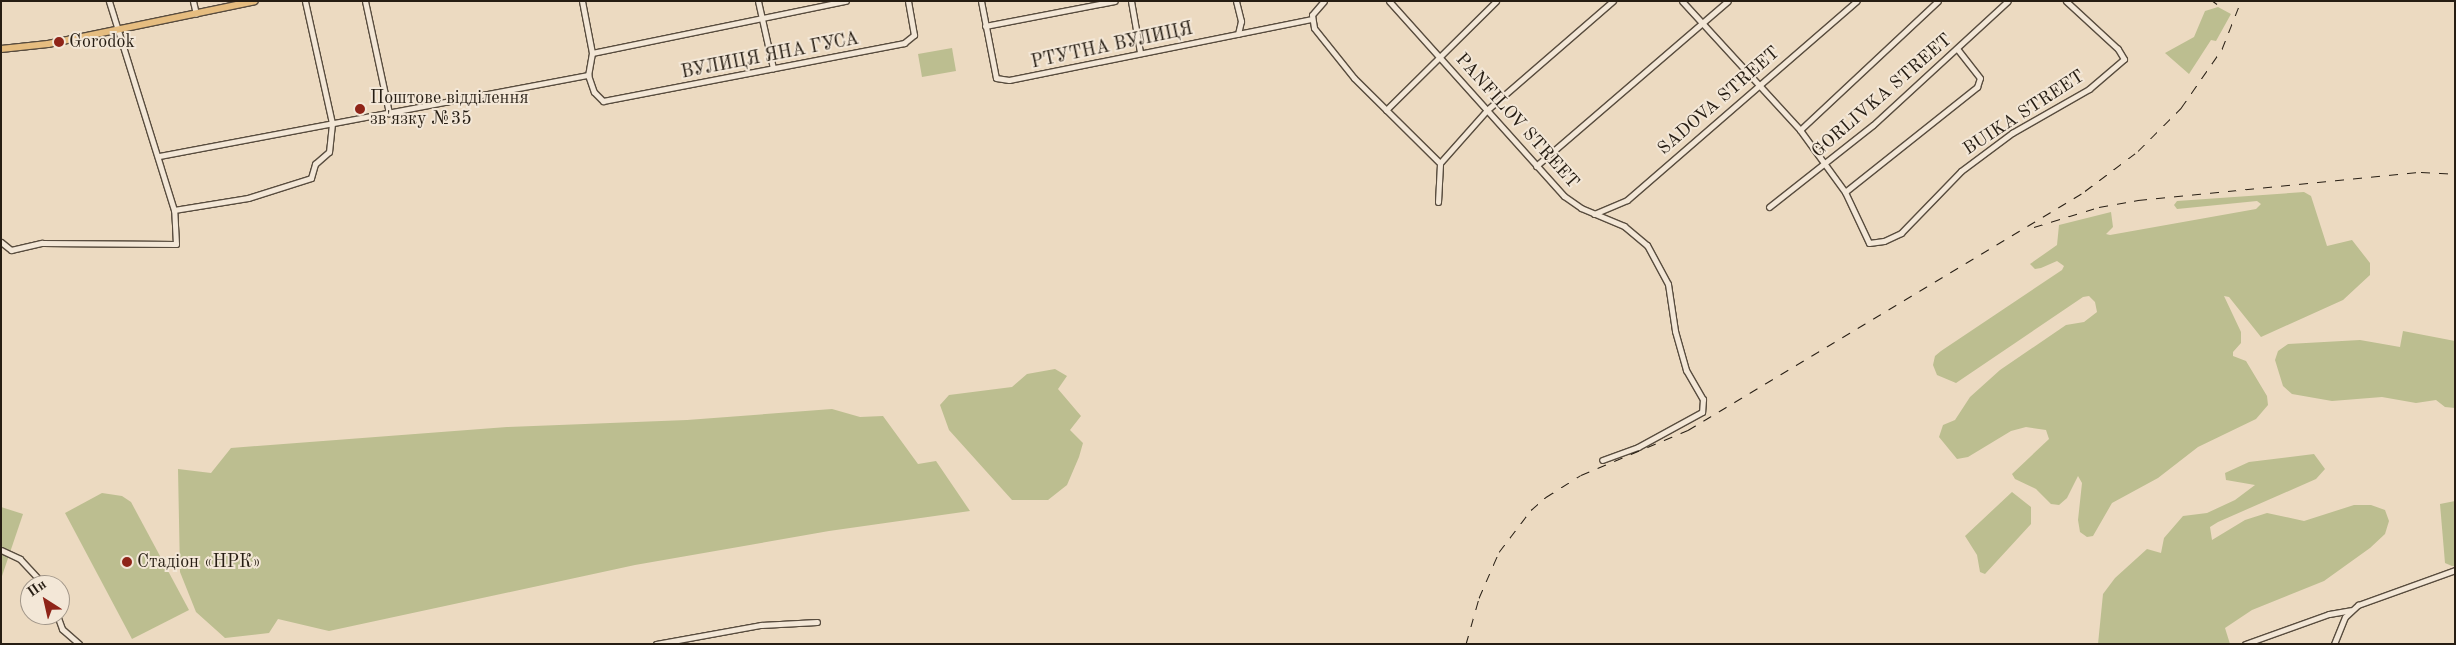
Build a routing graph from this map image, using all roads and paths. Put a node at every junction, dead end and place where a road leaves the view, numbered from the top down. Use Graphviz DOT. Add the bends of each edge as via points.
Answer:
graph roads {
  1 [pos="109,1"];
  2 [pos="193,1"];
  3 [pos="255,1"];
  4 [pos="305,1"];
  5 [pos="365,1"];
  6 [pos="582,1"];
  7 [pos="758,1"];
  8 [pos="846,1"];
  9 [pos="908,1"];
  10 [pos="980,1"];
  11 [pos="1116,1"];
  12 [pos="1131,1"];
  13 [pos="1236,1"];
  14 [pos="1324,1"];
  15 [pos="1389,1"];
  16 [pos="1496,1"];
  17 [pos="1613,1"];
  18 [pos="1682,1"];
  19 [pos="1728,1"];
  20 [pos="1857,1"];
  21 [pos="1938,1"];
  22 [pos="2008,1"];
  23 [pos="2066,1"];
  24 [pos="196,14"];
  25 [pos="762,18"];
  26 [pos="1311,20"];
  27 [pos="1703,24"];
  28 [pos="985,26"];
  29 [pos="118,30"];
  30 [pos="1238,34"];
  31 [pos="1,49"];
  32 [pos="1957,49"];
  33 [pos="1140,52"];
  34 [pos="592,53"];
  35 [pos="1439,55"];
  36 [pos="773,68"];
  37 [pos="588,75"];
  38 [pos="1758,86"];
  39 [pos="1386,110"];
  40 [pos="1487,110"];
  41 [pos="389,113"];
  42 [pos="332,123"];
  43 [pos="1800,130"];
  44 [pos="159,156"];
  45 [pos="1440,163"];
  46 [pos="1825,164"];
  47 [pos="1536,166"];
  48 [pos="1845,192"];
  49 [pos="1438,202"];
  50 [pos="1769,207"];
  51 [pos="174,210"];
  52 [pos="1594,214"];
  53 [pos="1,242"];
  54 [pos="1602,460"];
  55 [pos="1,550"];
  56 [pos="2455,570"];
  57 [pos="35,575"];
  58 [pos="2351,610"];
  59 [pos="817,622"];
  60 [pos="61,625"];
  61 [pos="79,644"];
  62 [pos="656,644"];
  63 [pos="2245,644"];
  64 [pos="2334,644"];
  1 -- 29 [label="street"];
  2 -- 24 [label="street"];
  3 -- 24 [label="main road"];
  4 -- 42 [label="street"];
  5 -- 41 [label="street"];
  6 -- 34 [label="street"];
  7 -- 25 [label="street"];
  8 -- 25 [label="street"];
  9 -- 36 [label="street, ВУЛИЦЯ ЯНА ГУСА" via="914,35 904,43"];
  10 -- 28 [label="street, РТУТНА ВУЛИЦЯ"];
  11 -- 28 [label="street"];
  12 -- 33 [label="street"];
  13 -- 30 [label="street" via="1241,21"];
  14 -- 26 [label="street"];
  15 -- 35 [label="street, PANFILOV STREET"];
  16 -- 35 [label="street"];
  17 -- 40 [label="street"];
  18 -- 27 [label="street"];
  19 -- 27 [label="street"];
  20 -- 38 [label="street, SADOVA STREET"];
  21 -- 43 [label="street"];
  22 -- 32 [label="street, GORLIVKA STREET"];
  23 -- 48 [label="street, BUIKA STREET" via="2118,49 2124,59 2089,89 2012,133 1962,171 1901,233 1884,242 1869,242"];
  24 -- 29 [label="main road"];
  25 -- 34 [label="street"];
  25 -- 36 [label="street"];
  26 -- 30 [label="street, РТУТНА ВУЛИЦЯ"];
  26 -- 39 [label="street" via="1346,70"];
  27 -- 38 [label="street"];
  27 -- 47 [label="street"];
  28 -- 33 [label="street, РТУТНА ВУЛИЦЯ" via="996,78 1009,80 1054,74"];
  29 -- 31 [label="main road" via="48,44"];
  29 -- 44 [label="street"];
  30 -- 33 [label="street, РТУТНА ВУЛИЦЯ"];
  32 -- 46 [label="street, GORLIVKA STREET"];
  32 -- 48 [label="street" via="1980,78 1977,87"];
  34 -- 37 [label="street"];
  35 -- 39 [label="street"];
  35 -- 40 [label="street, PANFILOV STREET"];
  36 -- 37 [label="street, ВУЛИЦЯ ЯНА ГУСА" via="603,101 594,92"];
  37 -- 41 [label="street"];
  38 -- 43 [label="street"];
  38 -- 52 [label="street, SADOVA STREET" via="1627,200"];
  39 -- 45 [label="street"];
  40 -- 45 [label="street"];
  40 -- 47 [label="street, PANFILOV STREET"];
  41 -- 42 [label="street"];
  42 -- 44 [label="street"];
  42 -- 51 [label="street" via="329,152 315,164 312,178 248,198"];
  43 -- 46 [label="street"];
  44 -- 51 [label="street"];
  45 -- 49 [label="street"];
  46 -- 48 [label="street"];
  46 -- 50 [label="street, GORLIVKA STREET"];
  47 -- 52 [label="street, PANFILOV STREET" via="1564,196"];
  51 -- 53 [label="street" via="176,244 42,243 11,250"];
  52 -- 54 [label="street, PANFILOV STREET" via="1624,226 1647,245 1668,284 1674,331 1686,370 1703,399 1702,412 1638,447"];
  55 -- 57 [label="street" via="20,559"];
  56 -- 58 [label="street" via="2366,601"];
  58 -- 63 [label="street" via="2329,614"];
  58 -- 64 [label="street"];
  59 -- 62 [label="street" via="761,625"];
  60 -- 61 [label="street"];
}
